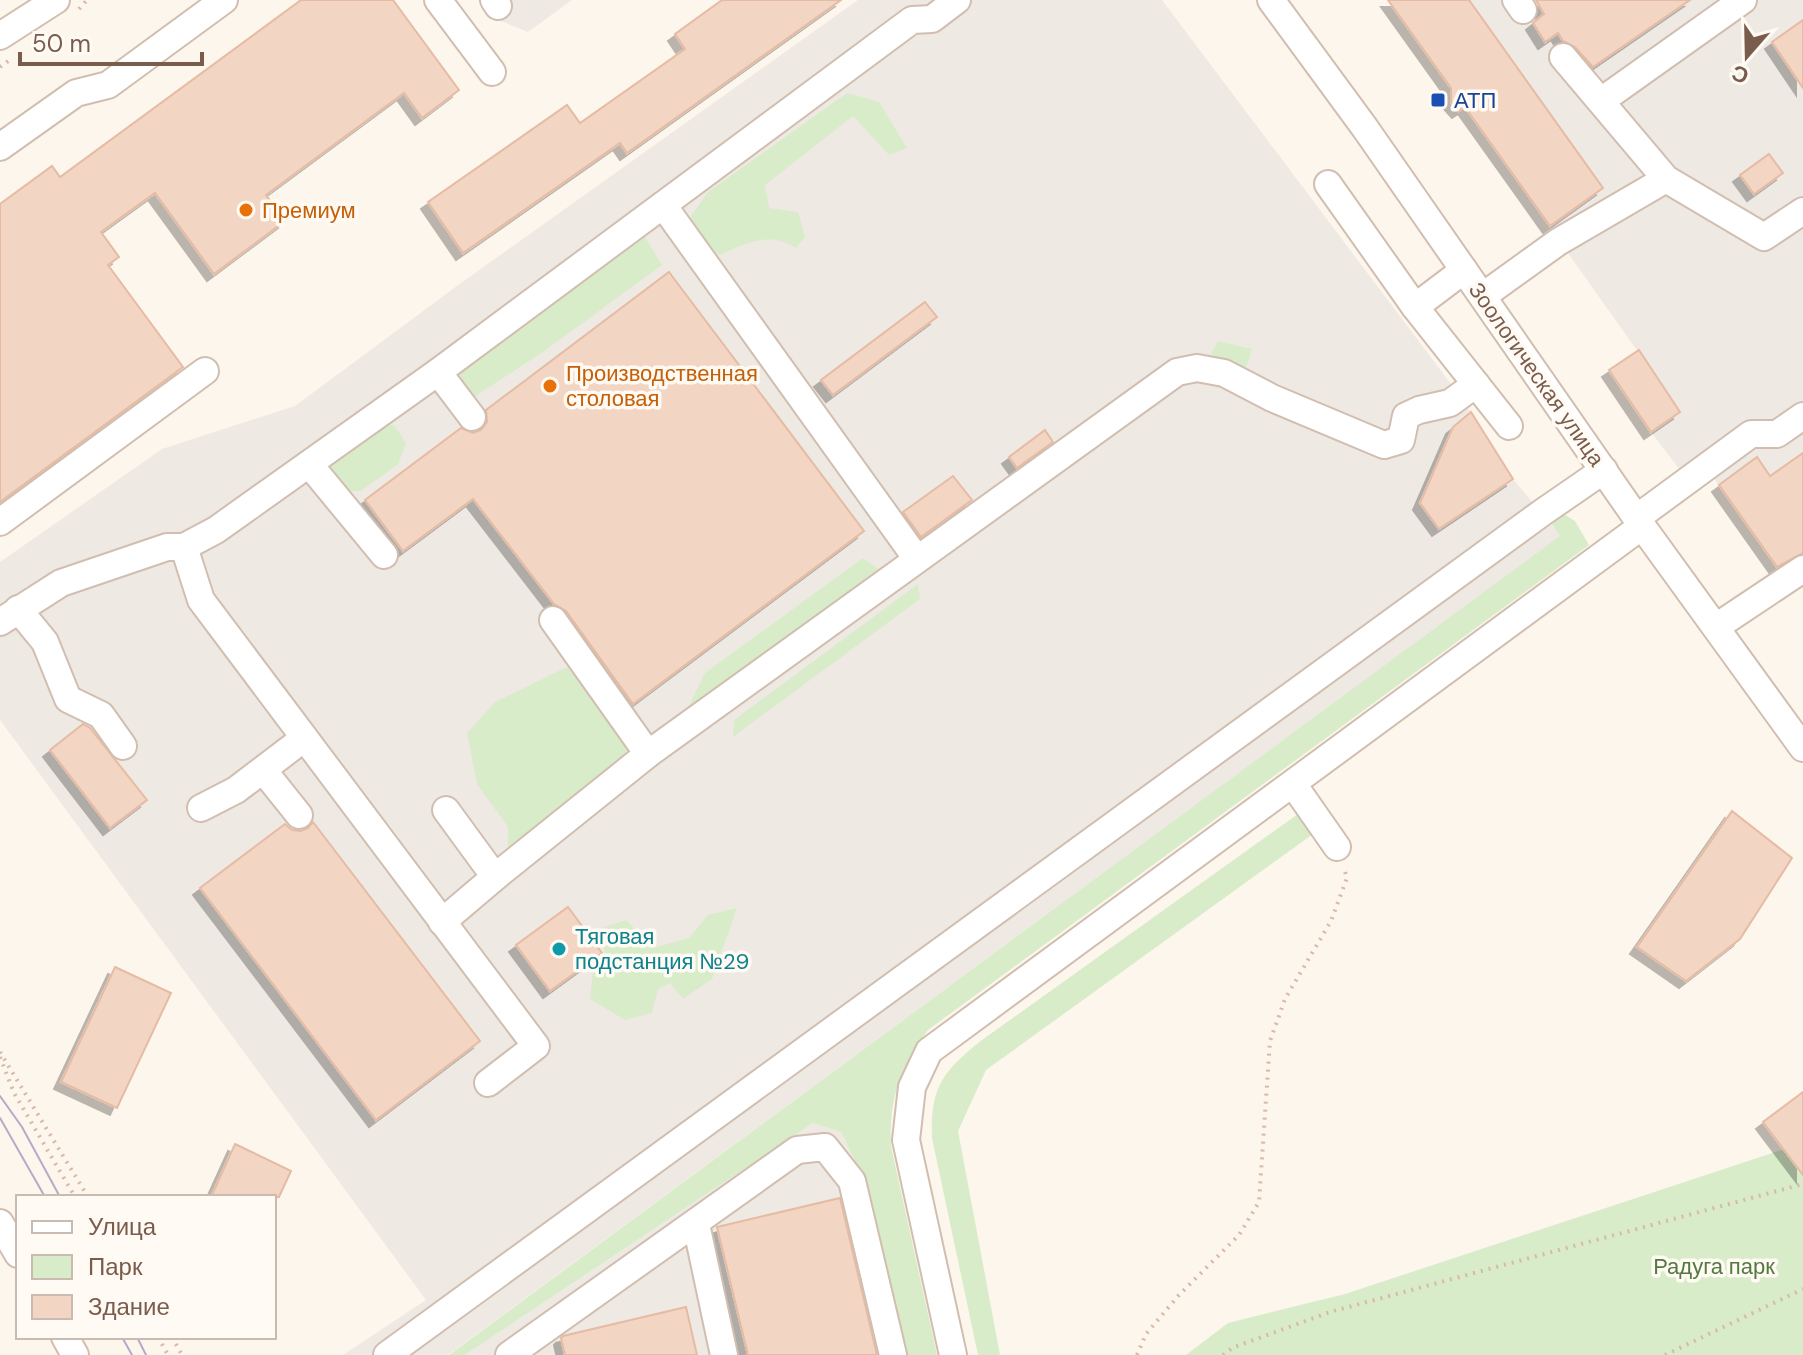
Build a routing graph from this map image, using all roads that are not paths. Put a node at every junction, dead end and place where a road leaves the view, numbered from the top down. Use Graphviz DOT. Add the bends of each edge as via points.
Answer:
graph roads {
  1 [pos="56,0"];
  2 [pos="224,0"];
  3 [pos="438,0"];
  4 [pos="957,0"];
  5 [pos="1271,0"];
  6 [pos="1743,0"];
  7 [pos="5,29"];
  8 [pos="1563,57"];
  9 [pos="492,72"];
  10 [pos="1601,101"];
  11 [pos="0,147"];
  12 [pos="1666,179"];
  13 [pos="1328,184"];
  14 [pos="663,205"];
  15 [pos="1803,211"];
  16 [pos="1464,270"];
  17 [pos="1483,296"];
  18 [pos="1415,307"];
  19 [pos="205,371"];
  20 [pos="438,372"];
  21 [pos="1476,384"];
  22 [pos="1803,416"];
  23 [pos="472,417"];
  24 [pos="1509,426"];
  25 [pos="309,464"];
  26 [pos="1604,470"];
  27 [pos="0,522"];
  28 [pos="1640,522"];
  29 [pos="184,547"];
  30 [pos="384,555"];
  31 [pos="917,559"];
  32 [pos="1803,569"];
  33 [pos="9,616"];
  34 [pos="553,620"];
  35 [pos="1716,627"];
  36 [pos="303,739"];
  37 [pos="123,746"];
  38 [pos="1803,748"];
  39 [pos="648,754"];
  40 [pos="263,770"];
  41 [pos="1293,784"];
  42 [pos="201,808"];
  43 [pos="446,810"];
  44 [pos="299,815"];
  45 [pos="1337,847"];
  46 [pos="495,877"];
  47 [pos="442,922"];
  48 [pos="488,1083"];
  49 [pos="0,1223"];
  50 [pos="696,1224"];
  51 [pos="16,1251"];
  52 [pos="537,1346"];
  53 [pos="387,1355"];
  54 [pos="509,1355"];
  55 [pos="724,1355"];
  56 [pos="893,1355"];
  57 [pos="953,1355"];
  1 -- 7 [label="street"];
  2 -- 11 [label="street" via="108,85 76,93"];
  3 -- 9 [label="street"];
  4 -- 14 [label="street" via="932,19 912,20"];
  5 -- 16 [label="street, Зоологическая улица"];
  6 -- 10 [label="street"];
  8 -- 10 [label="street"];
  10 -- 12 [label="street"];
  12 -- 15 [label="street" via="1764,237"];
  12 -- 17 [label="street" via="1558,242"];
  13 -- 18 [label="street"];
  14 -- 20 [label="street"];
  14 -- 31 [label="street"];
  16 -- 17 [label="street, Зоологическая улица"];
  16 -- 18 [label="street"];
  17 -- 26 [label="street, Зоологическая улица"];
  18 -- 21 [label="street"];
  19 -- 27 [label="street"];
  20 -- 23 [label="street"];
  20 -- 25 [label="street"];
  21 -- 24 [label="street"];
  21 -- 31 [label="street" via="1450,403 1406,416 1401,440 1384,445 1224,373 1197,368 1177,372"];
  22 -- 28 [label="street" via="1777,434 1751,434"];
  25 -- 29 [label="street"];
  25 -- 30 [label="street"];
  26 -- 28 [label="street, Зоологическая улица"];
  26 -- 53 [label="street"];
  28 -- 35 [label="street, Зоологическая улица"];
  28 -- 41 [label="street"];
  29 -- 33 [label="street" via="167,547 82,574"];
  29 -- 36 [label="street" via="201,600"];
  31 -- 39 [label="street"];
  32 -- 35 [label="street"];
  33 -- 37 [label="street" via="45,642 68,699 101,715"];
  34 -- 39 [label="street"];
  35 -- 38 [label="street, Зоологическая улица"];
  36 -- 40 [label="street"];
  36 -- 47 [label="street"];
  39 -- 46 [label="street"];
  40 -- 42 [label="street"];
  40 -- 44 [label="street"];
  41 -- 45 [label="street"];
  41 -- 57 [label="street" via="929,1051 912,1087 906,1140"];
  43 -- 46 [label="street"];
  46 -- 47 [label="street"];
  47 -- 48 [label="street" via="536,1046"];
  49 -- 51 [label="street"];
  50 -- 52 [label="street"];
  50 -- 55 [label="street"];
  50 -- 56 [label="street" via="797,1150 825,1147 852,1181"];
  52 -- 54 [label="street"];
}
